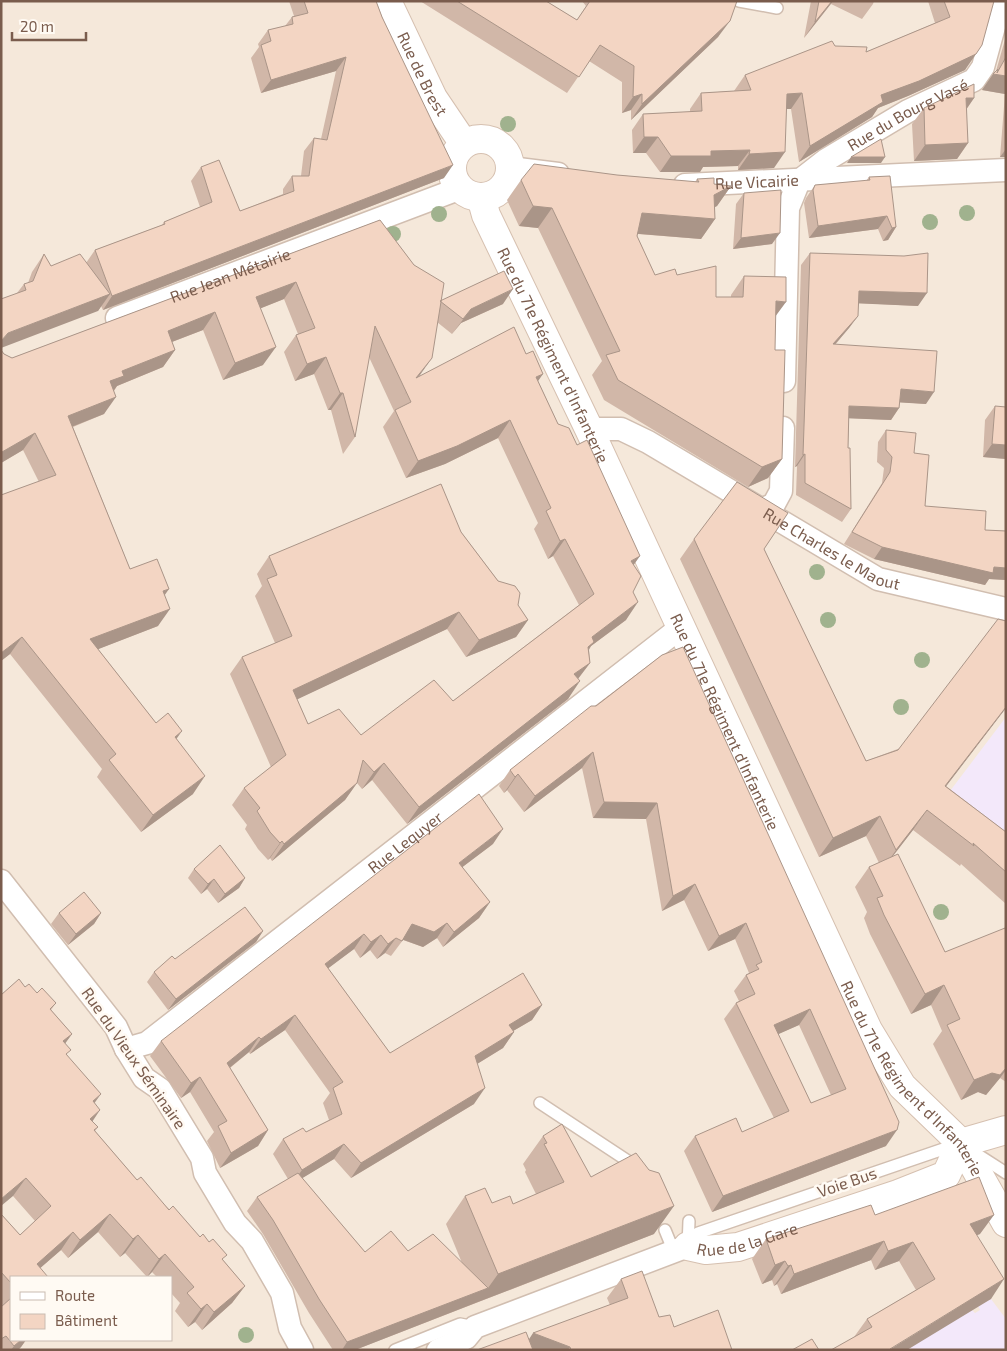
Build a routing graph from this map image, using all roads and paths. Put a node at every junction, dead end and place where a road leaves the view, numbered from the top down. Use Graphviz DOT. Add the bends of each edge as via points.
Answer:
graph roads {
  1 [pos="387,1"];
  2 [pos="739,1"];
  3 [pos="1001,1"];
  4 [pos="776,8"];
  5 [pos="464,144"];
  6 [pos="998,166"];
  7 [pos="510,168"];
  8 [pos="577,177"];
  9 [pos="799,181"];
  10 [pos="662,185"];
  11 [pos="471,192"];
  12 [pos="99,325"];
  13 [pos="589,429"];
  14 [pos="756,511"];
  15 [pos="1006,608"];
  16 [pos="680,628"];
  17 [pos="1,882"];
  18 [pos="126,1049"];
  19 [pos="540,1103"];
  20 [pos="1006,1130"];
  21 [pos="961,1143"];
  22 [pos="643,1170"];
  23 [pos="1006,1173"];
  24 [pos="1006,1223"];
  25 [pos="665,1230"];
  26 [pos="684,1240"];
  27 [pos="475,1327"];
  28 [pos="302,1350"];
  29 [pos="395,1350"];
  30 [pos="438,1350"];
  1 -- 5 [label="main road, Rue de Brest" via="433,98"];
  2 -- 4 [label="lane"];
  3 -- 9 [label="street, Rue du Bourg Vasé" via="983,67 974,80 908,111 826,160"];
  5 -- 7 [label="main road" via="481,139 498,145 505,151"];
  5 -- 11 [label="main road" via="453,166 455,180"];
  6 -- 9 [label="street, Rue Vicairie"];
  7 -- 8 [label="street"];
  7 -- 11 [label="main road" via="505,185 490,195"];
  9 -- 10 [label="street, Rue Vicairie"];
  9 -- 14 [label="street" via="788,208 781,491 774,504"];
  11 -- 12 [label="street, Rue Jean Métairie"];
  11 -- 13 [label="main road, Rue du 71e Régiment d'Infanterie" via="486,215"];
  13 -- 14 [label="street, Rue Charles le Maout" via="621,430 648,442"];
  13 -- 16 [label="main road, Rue du 71e Régiment d'Infanterie"];
  14 -- 15 [label="street, Rue Charles le Maout" via="797,538 878,578"];
  16 -- 18 [label="street, Rue Lequyer" via="147,1043"];
  16 -- 21 [label="main road, Rue du 71e Régiment d'Infanterie" via="868,1030 902,1086"];
  17 -- 18 [label="street, Rue du Vieux Séminaire" via="116,1027"];
  18 -- 28 [label="street, Rue du Vieux Séminaire" via="144,1078 160,1089 202,1158 204,1173 235,1223 252,1241 282,1293 290,1328"];
  19 -- 22 [label="lane"];
  20 -- 21 [label="main road"];
  21 -- 23 [label="lane"];
  21 -- 24 [label="main road, Rue du 71e Régiment d'Infanterie"];
  21 -- 26 [label="main road, Rue de la Gare" via="946,1175 898,1194 738,1247 706,1250"];
  25 -- 26 [label="lane"];
  26 -- 27 [label="street, Rue de la Gare"];
  27 -- 29 [label="lane" via="460,1324"];
  27 -- 30 [label="street, Rue de la Gare" via="466,1338"];
}
